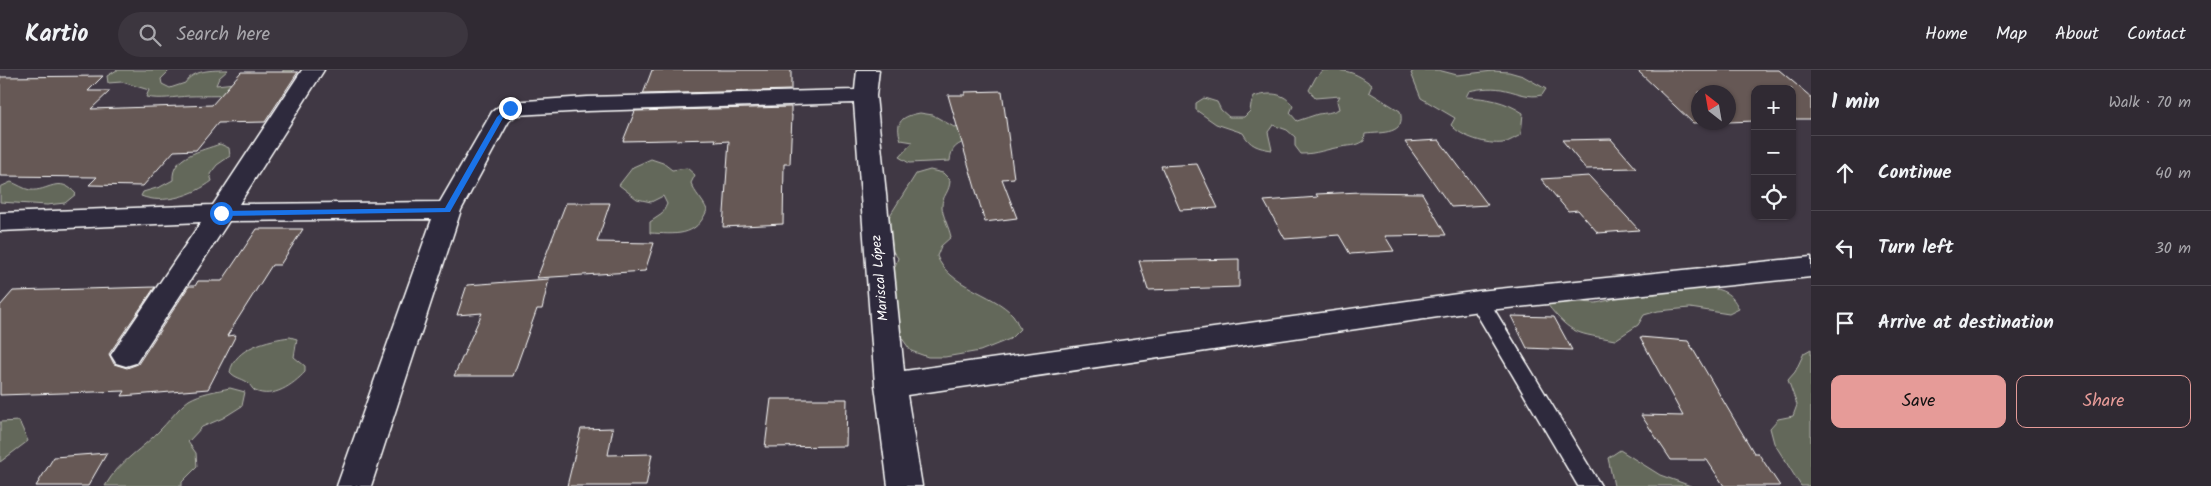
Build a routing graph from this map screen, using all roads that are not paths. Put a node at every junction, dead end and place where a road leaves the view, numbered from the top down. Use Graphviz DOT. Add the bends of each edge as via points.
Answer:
graph roads {
  1 [pos="313,70"];
  2 [pos="866,83"];
  3 [pos="448,210"];
  4 [pos="221,213"];
  5 [pos="0,222"];
  6 [pos="1811,267"];
  7 [pos="1479,301"];
  8 [pos="126,355"];
  9 [pos="890,384"];
  10 [pos="354,486"];
  11 [pos="905,486"];
  12 [pos="1590,486"];
  1 -- 4 [label="street"];
  2 -- 3 [label="street" via="510,108 500,117"];
  2 -- 9 [label="street, Mariscal López"];
  3 -- 4 [label="street"];
  3 -- 10 [label="street"];
  4 -- 5 [label="street"];
  4 -- 8 [label="street"];
  6 -- 7 [label="street"];
  7 -- 9 [label="street"];
  7 -- 12 [label="lane"];
  9 -- 11 [label="street, Mariscal López"];
}
